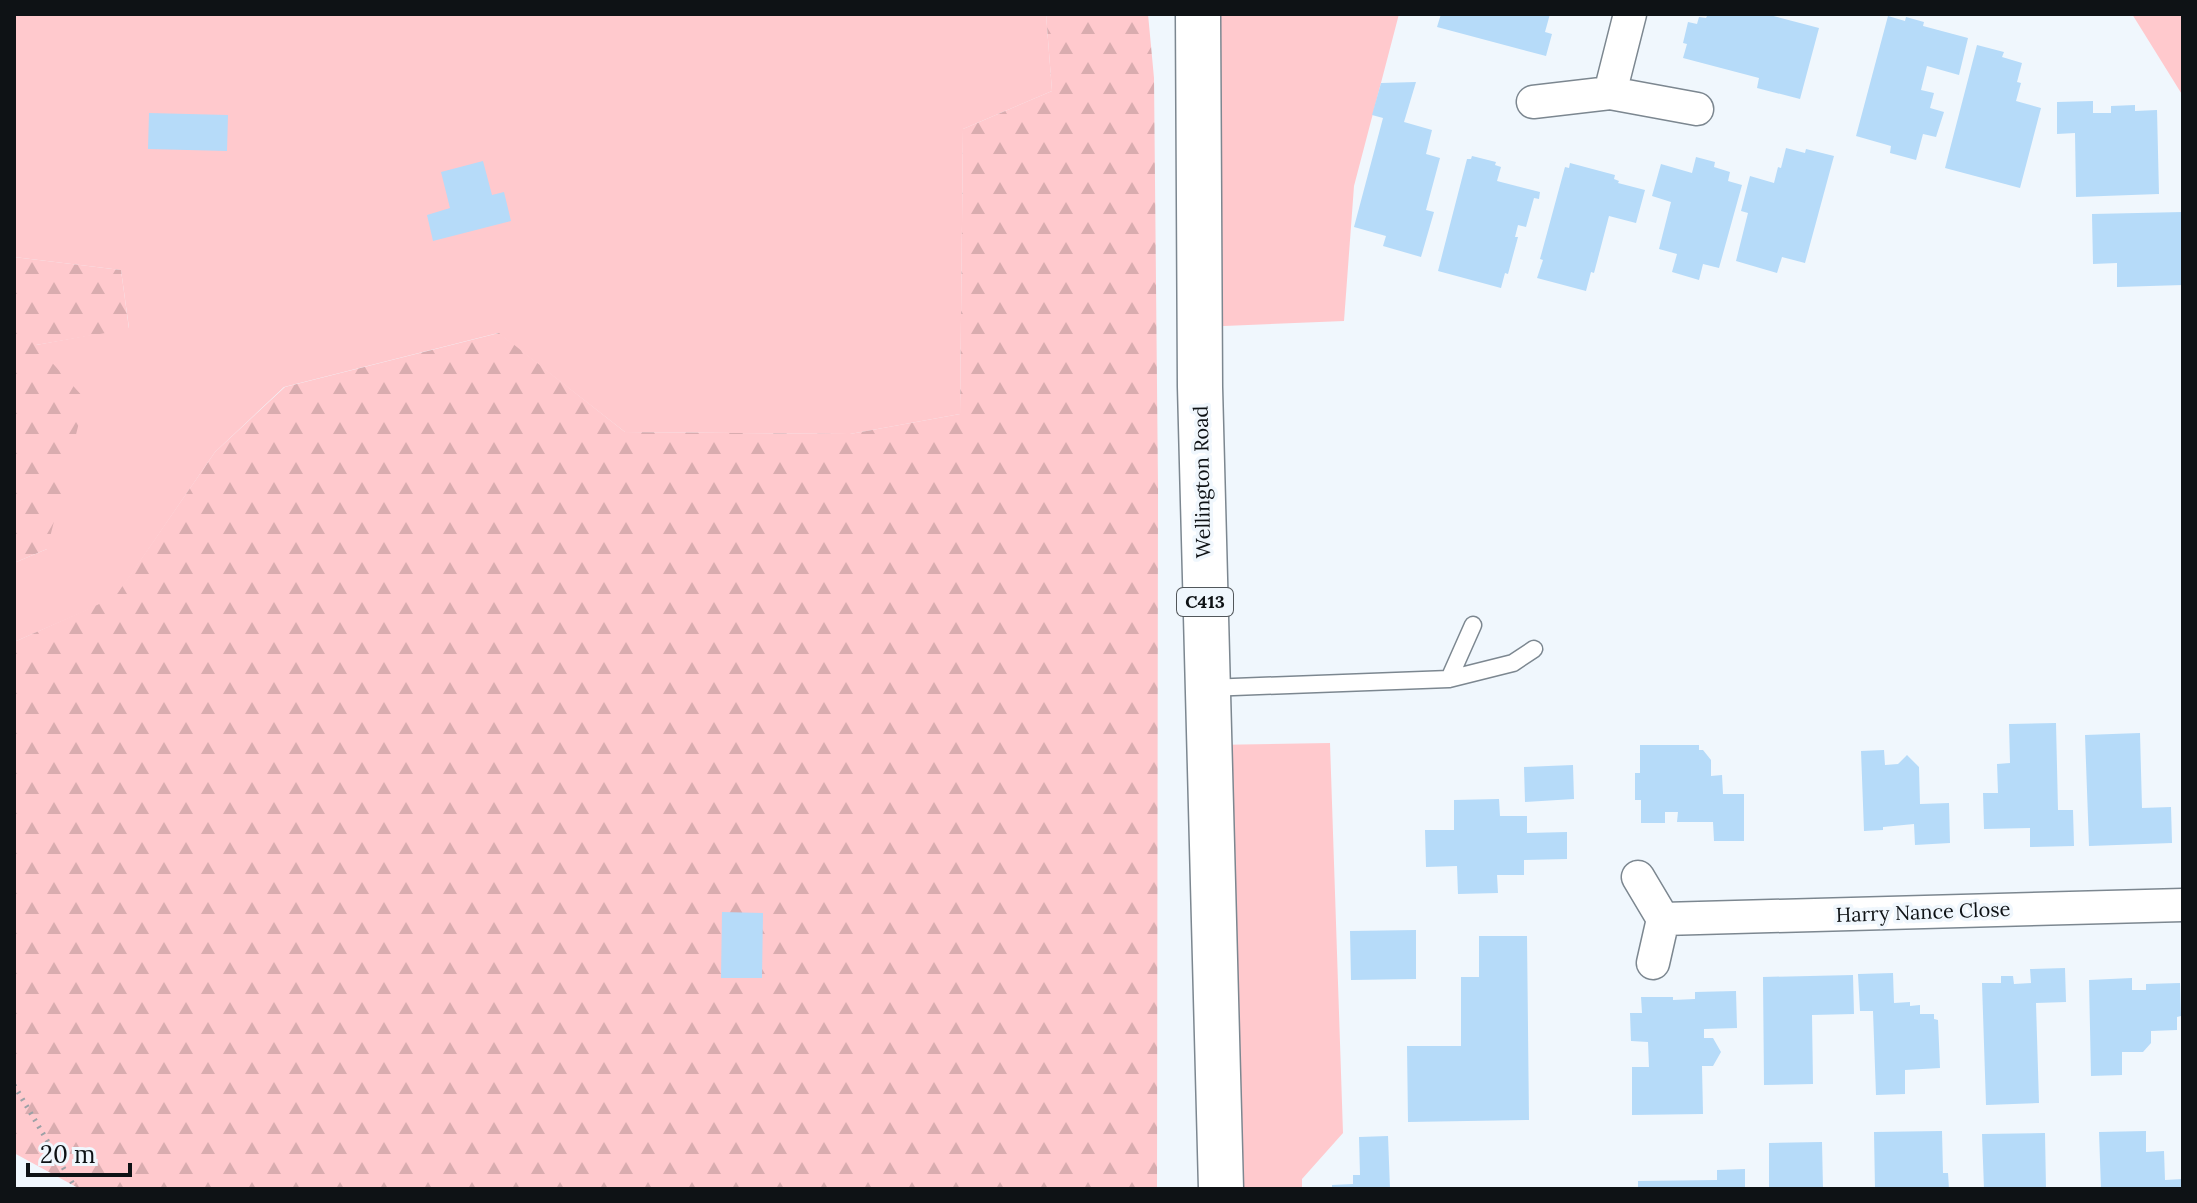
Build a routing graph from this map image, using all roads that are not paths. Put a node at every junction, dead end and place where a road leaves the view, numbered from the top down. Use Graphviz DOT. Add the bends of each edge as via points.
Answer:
graph roads {
  1 [pos="1198,14"];
  2 [pos="1630,14"];
  3 [pos="1610,93"];
  4 [pos="1533,102"];
  5 [pos="1697,109"];
  6 [pos="1473,625"];
  7 [pos="1534,649"];
  8 [pos="1449,679"];
  9 [pos="1207,688"];
  10 [pos="1638,877"];
  11 [pos="2183,905"];
  12 [pos="1663,919"];
  13 [pos="1653,963"];
  14 [pos="1221,1189"];
  1 -- 9 [label="main road, Wellington Road / C413"];
  2 -- 3 [label="street"];
  3 -- 4 [label="street"];
  3 -- 5 [label="street"];
  6 -- 8 [label="lane"];
  7 -- 8 [label="lane" via="1513,663"];
  8 -- 9 [label="lane"];
  9 -- 14 [label="main road, Wellington Road / C413"];
  10 -- 12 [label="street"];
  11 -- 12 [label="street, Harry Nance Close"];
  12 -- 13 [label="street"];
}
